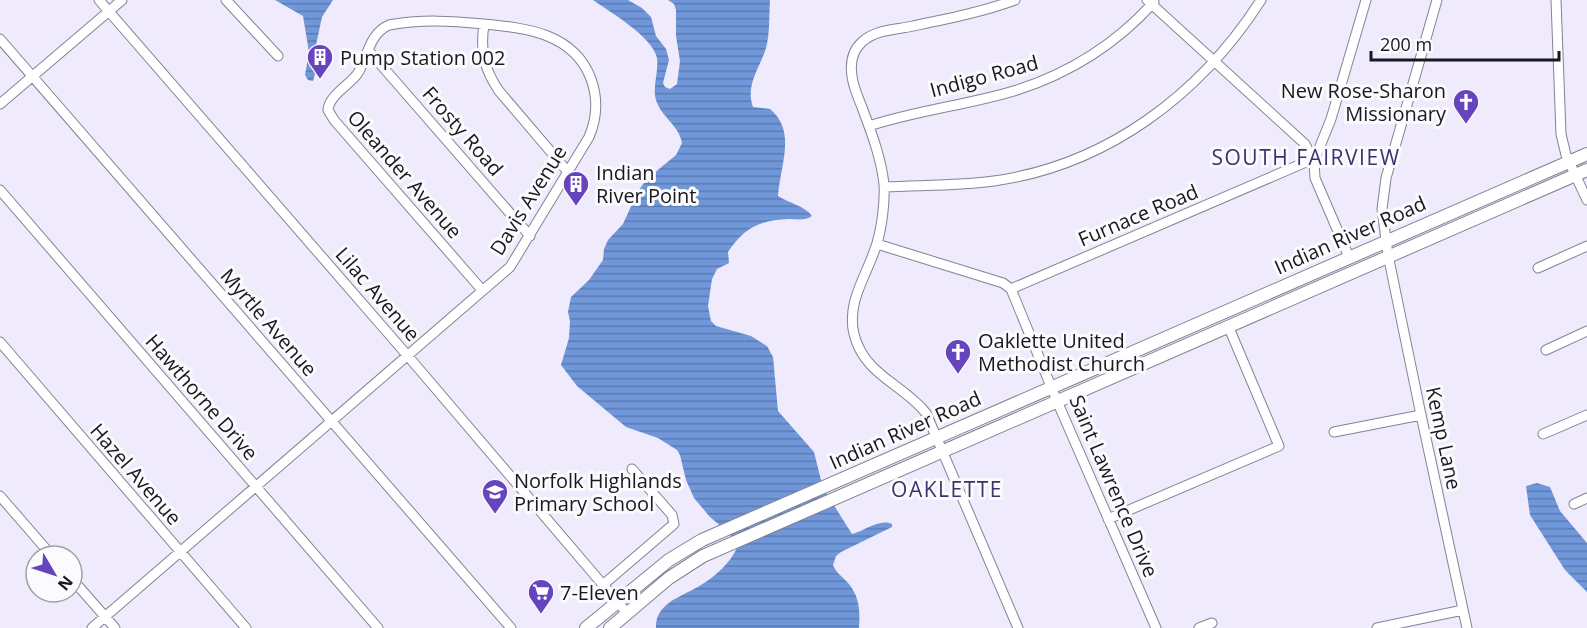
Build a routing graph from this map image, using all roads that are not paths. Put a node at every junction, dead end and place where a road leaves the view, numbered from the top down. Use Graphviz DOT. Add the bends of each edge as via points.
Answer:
graph roads {
  1 [pos="99,0"];
  2 [pos="122,0"];
  3 [pos="226,0"];
  4 [pos="1014,0"];
  5 [pos="1261,0"];
  6 [pos="1365,0"];
  7 [pos="1437,0"];
  8 [pos="1556,0"];
  9 [pos="1152,2"];
  10 [pos="109,11"];
  11 [pos="484,24"];
  12 [pos="0,39"];
  13 [pos="368,50"];
  14 [pos="278,56"];
  15 [pos="1214,61"];
  16 [pos="32,76"];
  17 [pos="0,104"];
  18 [pos="328,107"];
  19 [pos="870,126"];
  20 [pos="1587,154"];
  21 [pos="1314,161"];
  22 [pos="1569,161"];
  23 [pos="568,172"];
  24 [pos="1581,172"];
  25 [pos="884,187"];
  26 [pos="0,190"];
  27 [pos="1587,200"];
  28 [pos="530,236"];
  29 [pos="1386,240"];
  30 [pos="877,244"];
  31 [pos="1587,246"];
  32 [pos="1388,255"];
  33 [pos="1349,256"];
  34 [pos="1538,268"];
  35 [pos="1011,289"];
  36 [pos="482,290"];
  37 [pos="1229,328"];
  38 [pos="1587,331"];
  39 [pos="0,342"];
  40 [pos="1546,350"];
  41 [pos="407,355"];
  42 [pos="1052,388"];
  43 [pos="1057,401"];
  44 [pos="1420,415"];
  45 [pos="1587,415"];
  46 [pos="331,421"];
  47 [pos="1334,432"];
  48 [pos="1543,434"];
  49 [pos="937,437"];
  50 [pos="944,451"];
  51 [pos="632,469"];
  52 [pos="255,486"];
  53 [pos="0,496"];
  54 [pos="1587,498"];
  55 [pos="1574,504"];
  56 [pos="1108,519"];
  57 [pos="42,544"];
  58 [pos="180,552"];
  59 [pos="604,584"];
  60 [pos="84,593"];
  61 [pos="617,601"];
  62 [pos="1463,610"];
  63 [pos="627,613"];
  64 [pos="105,617"];
  65 [pos="1212,623"];
  66 [pos="92,628"];
  67 [pos="115,628"];
  68 [pos="246,628"];
  69 [pos="378,628"];
  70 [pos="510,628"];
  71 [pos="586,628"];
  72 [pos="610,628"];
  73 [pos="1018,628"];
  74 [pos="1156,628"];
  75 [pos="1199,628"];
  76 [pos="1377,628"];
  77 [pos="1467,628"];
  1 -- 10 [label="street, Lilac Avenue"];
  2 -- 10 [label="street"];
  3 -- 14 [label="street"];
  4 -- 19 [label="street" via="978,12 879,32 862,42 853,54 851,75"];
  5 -- 15 [label="street"];
  6 -- 21 [label="street" via="1331,119"];
  7 -- 29 [label="street, Kemp Lane" via="1383,188"];
  8 -- 22 [label="street" via="1560,124"];
  9 -- 15 [label="street"];
  9 -- 19 [label="street, Indigo Road" via="1105,47 1050,77 1008,92"];
  10 -- 16 [label="street"];
  10 -- 41 [label="street, Lilac Avenue"];
  11 -- 13 [label="street, Davis Avenue" via="430,20 389,26 378,33"];
  11 -- 23 [label="street" via="482,51 491,80"];
  11 -- 23 [label="street, Davis Avenue" via="520,27 552,37 574,52 588,71 596,96 594,121"];
  12 -- 16 [label="street, Myrtle Avenue"];
  13 -- 18 [label="street, Davis Avenue" via="357,74"];
  13 -- 28 [label="street, Frosty Road"];
  15 -- 21 [label="street" via="1305,144"];
  15 -- 25 [label="street" via="1152,118 1080,158 994,181"];
  16 -- 17 [label="street"];
  16 -- 46 [label="street, Myrtle Avenue"];
  18 -- 36 [label="street, Oleander Avenue" via="334,120"];
  19 -- 25 [label="street"];
  20 -- 22 [label="main road, Indian River Road"];
  21 -- 33 [label="street" via="1316,182"];
  21 -- 35 [label="street, Furnace Road"];
  22 -- 24 [label="street"];
  22 -- 29 [label="main road, Indian River Road"];
  23 -- 28 [label="street, Davis Avenue"];
  24 -- 27 [label="street"];
  24 -- 32 [label="main road, Indian River Road"];
  25 -- 30 [label="street"];
  26 -- 52 [label="street, Hawthorne Drive"];
  28 -- 36 [label="street, Davis Avenue" via="510,267"];
  29 -- 32 [label="street, Kemp Lane"];
  29 -- 33 [label="main road, Indian River Road"];
  30 -- 35 [label="street" via="1003,283"];
  30 -- 49 [label="street" via="854,302 856,341 877,373 917,401"];
  31 -- 34 [label="street"];
  32 -- 37 [label="main road, Indian River Road"];
  32 -- 44 [label="street, Kemp Lane"];
  33 -- 42 [label="main road, Indian River Road"];
  35 -- 42 [label="street, Saint Lawrence Drive"];
  36 -- 41 [label="street, Davis Avenue"];
  37 -- 43 [label="main road, Indian River Road"];
  37 -- 56 [label="street" via="1279,446"];
  38 -- 40 [label="street"];
  39 -- 58 [label="street, Hazel Avenue"];
  41 -- 46 [label="street, Davis Avenue"];
  41 -- 59 [label="street, Lilac Avenue"];
  42 -- 43 [label="street, Saint Lawrence Drive"];
  42 -- 49 [label="main road, Indian River Road"];
  43 -- 50 [label="main road, Indian River Road"];
  43 -- 56 [label="street, Saint Lawrence Drive"];
  44 -- 47 [label="street"];
  44 -- 62 [label="street, Kemp Lane"];
  45 -- 48 [label="street"];
  46 -- 52 [label="street, Davis Avenue"];
  46 -- 70 [label="street, Myrtle Avenue"];
  49 -- 50 [label="street"];
  49 -- 61 [label="main road, Indian River Road" via="690,546"];
  50 -- 63 [label="main road, Indian River Road" via="696,560"];
  50 -- 73 [label="street"];
  51 -- 59 [label="street" via="672,516 674,524"];
  52 -- 58 [label="street, Davis Avenue"];
  52 -- 69 [label="street, Hawthorne Drive"];
  53 -- 57 [label="street"];
  54 -- 55 [label="street"];
  56 -- 74 [label="street, Saint Lawrence Drive"];
  58 -- 64 [label="street, Davis Avenue"];
  58 -- 68 [label="street, Hazel Avenue"];
  59 -- 61 [label="street, Lilac Avenue"];
  60 -- 64 [label="street"];
  61 -- 63 [label="street, Lilac Avenue"];
  61 -- 71 [label="main road, Indian River Road"];
  62 -- 76 [label="street"];
  62 -- 77 [label="street, Kemp Lane"];
  63 -- 72 [label="main road, Indian River Road"];
  64 -- 66 [label="street, Davis Avenue"];
  64 -- 67 [label="street"];
  65 -- 75 [label="street"];
}
